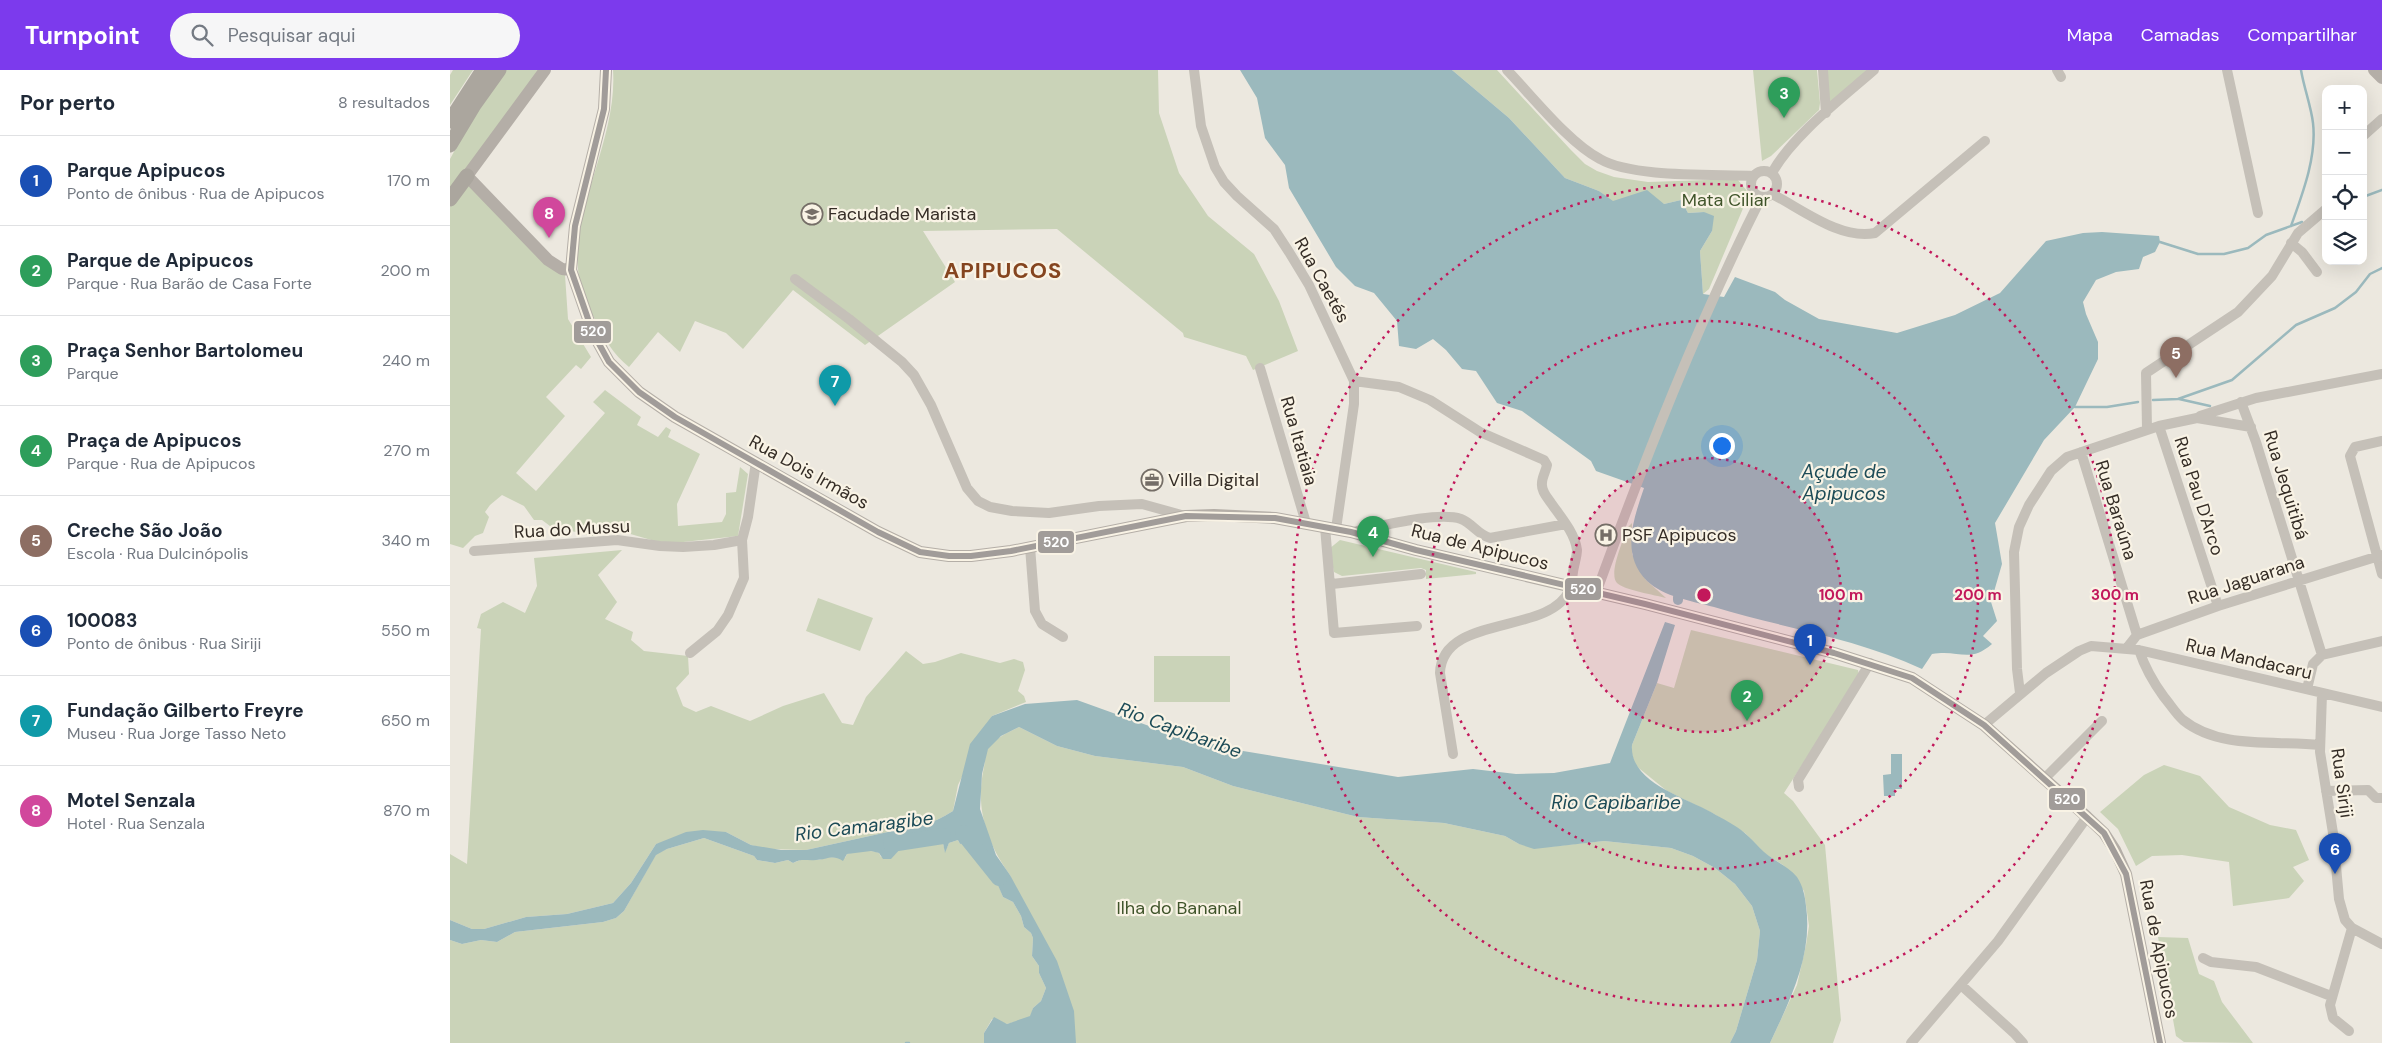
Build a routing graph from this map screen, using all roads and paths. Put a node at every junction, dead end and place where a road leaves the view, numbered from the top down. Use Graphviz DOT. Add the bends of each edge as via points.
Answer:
graph roads {
  1 [pos="483,70"];
  2 [pos="499,70"];
  3 [pos="544,70"];
  4 [pos="606,70"];
  5 [pos="1194,70"];
  6 [pos="1506,70"];
  7 [pos="1823,70"];
  8 [pos="1874,70"];
  9 [pos="2227,70"];
  10 [pos="2374,70"];
  11 [pos="2382,78"];
  12 [pos="1826,113"];
  13 [pos="2382,119"];
  14 [pos="450,121"];
  15 [pos="2367,132"];
  16 [pos="1985,141"];
  17 [pos="450,145"];
  18 [pos="1772,173"];
  19 [pos="467,176"];
  20 [pos="1754,176"];
  21 [pos="1774,194"];
  22 [pos="1761,198"];
  23 [pos="450,199"];
  24 [pos="2322,212"];
  25 [pos="2258,213"];
  26 [pos="2291,243"];
  27 [pos="571,270"];
  28 [pos="2317,272"];
  29 [pos="795,279"];
  30 [pos="1260,368"];
  31 [pos="2382,374"];
  32 [pos="1354,380"];
  33 [pos="2241,402"];
  34 [pos="2197,418"];
  35 [pos="2159,426"];
  36 [pos="2251,427"];
  37 [pos="2147,429"];
  38 [pos="2382,441"];
  39 [pos="2081,452"];
  40 [pos="756,462"];
  41 [pos="1186,516"];
  42 [pos="1566,524"];
  43 [pos="1320,526"];
  44 [pos="1351,532"];
  45 [pos="742,540"];
  46 [pos="1030,547"];
  47 [pos="474,551"];
  48 [pos="2379,555"];
  49 [pos="1421,574"];
  50 [pos="2382,574"];
  51 [pos="2298,580"];
  52 [pos="1332,584"];
  53 [pos="1570,587"];
  54 [pos="1596,593"];
  55 [pos="2218,606"];
  56 [pos="1417,626"];
  57 [pos="2137,635"];
  58 [pos="1063,637"];
  59 [pos="2382,641"];
  60 [pos="2126,649"];
  61 [pos="2140,650"];
  62 [pos="690,653"];
  63 [pos="2322,655"];
  64 [pos="1870,663"];
  65 [pos="2307,689"];
  66 [pos="2020,694"];
  67 [pos="2322,694"];
  68 [pos="2382,707"];
  69 [pos="2102,721"];
  70 [pos="1984,724"];
  71 [pos="2320,745"];
  72 [pos="1453,754"];
  73 [pos="2044,779"];
  74 [pos="1799,787"];
  75 [pos="2326,791"];
  76 [pos="2382,798"];
  77 [pos="2087,817"];
  78 [pos="2352,928"];
  79 [pos="2382,944"];
  80 [pos="2203,958"];
  81 [pos="1961,985"];
  82 [pos="2331,996"];
  83 [pos="2349,1031"];
  84 [pos="1912,1043"];
  85 [pos="2023,1043"];
  86 [pos="2160,1043"];
  1 -- 14 [label="highway"];
  2 -- 17 [label="highway"];
  3 -- 19 [label="main road"];
  4 -- 27 [label="main road, Rua Dois Irmãos" via="604,109 575,226"];
  5 -- 32 [label="street, Rua Caetés" via="1201,126 1215,167 1231,189 1274,229 1309,285"];
  6 -- 20 [label="street" via="1574,140 1598,159 1614,166 1638,171"];
  7 -- 12 [label="street"];
  8 -- 12 [label="street"];
  9 -- 25 [label="street"];
  10 -- 11 [label="main road"];
  12 -- 18 [label="street" via="1779,161"];
  13 -- 15 [label="street"];
  16 -- 21 [label="street" via="1875,233 1857,235 1833,226"];
  18 -- 20 [label="street" via="1759,171"];
  18 -- 21 [label="street" via="1776,184"];
  19 -- 23 [label="highway"];
  19 -- 27 [label="main road" via="548,260 562,269"];
  20 -- 22 [label="street" via="1754,190"];
  21 -- 22 [label="street"];
  22 -- 54 [label="street" via="1724,271 1633,492"];
  24 -- 26 [label="street" via="2305,225"];
  26 -- 28 [label="street"];
  26 -- 37 [label="street" via="2272,276 2238,312 2146,373"];
  27 -- 40 [label="main road, Rua Dois Irmãos" via="593,333 608,362 621,377 675,417"];
  29 -- 41 [label="street" via="849,318 914,375 967,488 978,501 1012,511 1049,513 1142,504"];
  30 -- 43 [label="street, Rua Itatiaia"];
  31 -- 33 [label="street"];
  32 -- 42 [label="street" via="1399,387 1430,400 1480,432 1544,460 1547,465 1541,482 1543,491"];
  32 -- 43 [label="street, Rua Caetés" via="1354,404"];
  33 -- 34 [label="street"];
  33 -- 36 [label="street, Rua Jequitibá"];
  34 -- 35 [label="street"];
  34 -- 36 [label="street"];
  35 -- 37 [label="street"];
  35 -- 55 [label="street, Rua Pau D'Arco"];
  36 -- 51 [label="street, Rua Jequitibá"];
  37 -- 39 [label="street"];
  38 -- 48 [label="street" via="2355,447 2350,456"];
  39 -- 57 [label="street, Rua Baraúna"];
  39 -- 66 [label="street" via="2067,457 2051,471 2029,505 2019,528 2013,578"];
  40 -- 45 [label="street"];
  40 -- 46 [label="main road, Rua Dois Irmãos" via="878,532 920,552 971,556"];
  41 -- 43 [label="main road, Rua Dois Irmãos" via="1247,516"];
  41 -- 46 [label="main road, Rua Dois Irmãos"];
  42 -- 44 [label="street" via="1490,538 1453,517 1415,520"];
  42 -- 53 [label="street" via="1577,550"];
  43 -- 44 [label="main road, Rua de Apipucos"];
  43 -- 52 [label="street"];
  44 -- 53 [label="main road, Rua de Apipucos"];
  45 -- 47 [label="street, Rua do Mussu" via="714,546 683,547 617,540"];
  45 -- 62 [label="street" via="744,578 728,615 717,632"];
  46 -- 58 [label="street" via="1035,611 1042,624"];
  48 -- 50 [label="street"];
  48 -- 51 [label="street, Rua Jaguarana"];
  49 -- 52 [label="street"];
  51 -- 55 [label="street, Rua Jaguarana"];
  51 -- 63 [label="street, Rua Jequitibá"];
  52 -- 56 [label="street" via="1334,633"];
  53 -- 54 [label="main road, Rua de Apipucos"];
  53 -- 72 [label="street" via="1566,596 1546,611 1470,634 1444,655 1440,664"];
  54 -- 64 [label="main road, Rua de Apipucos"];
  55 -- 57 [label="street, Rua Jaguarana"];
  57 -- 60 [label="street"];
  59 -- 63 [label="street"];
  60 -- 61 [label="street, Rua Mandacaru"];
  60 -- 66 [label="street, Rua Mandacaru" via="2085,648"];
  61 -- 65 [label="street, Rua Mandacaru"];
  61 -- 71 [label="street" via="2145,669 2165,698 2183,720 2198,729 2235,741"];
  63 -- 65 [label="street" via="2313,664"];
  64 -- 70 [label="main road, Rua de Apipucos" via="1912,678"];
  64 -- 74 [label="street" via="1798,780"];
  65 -- 67 [label="street, Rua Mandacaru"];
  66 -- 70 [label="street"];
  67 -- 68 [label="street, Rua Mandacaru"];
  67 -- 71 [label="street, Rua Siriji"];
  69 -- 73 [label="street"];
  70 -- 73 [label="main road, Rua de Apipucos"];
  71 -- 75 [label="street, Rua Siriji"];
  73 -- 77 [label="main road, Rua de Apipucos"];
  75 -- 76 [label="street" via="2368,790 2376,798"];
  75 -- 78 [label="street, Rua Siriji" via="2339,899 2345,920"];
  77 -- 81 [label="street" via="1998,941"];
  77 -- 86 [label="main road, Rua de Apipucos" via="2116,850 2126,874"];
  78 -- 79 [label="street"];
  78 -- 82 [label="street"];
  80 -- 82 [label="street" via="2211,962 2256,967"];
  81 -- 84 [label="street"];
  81 -- 85 [label="street"];
  82 -- 83 [label="street" via="2333,1018"];
}
